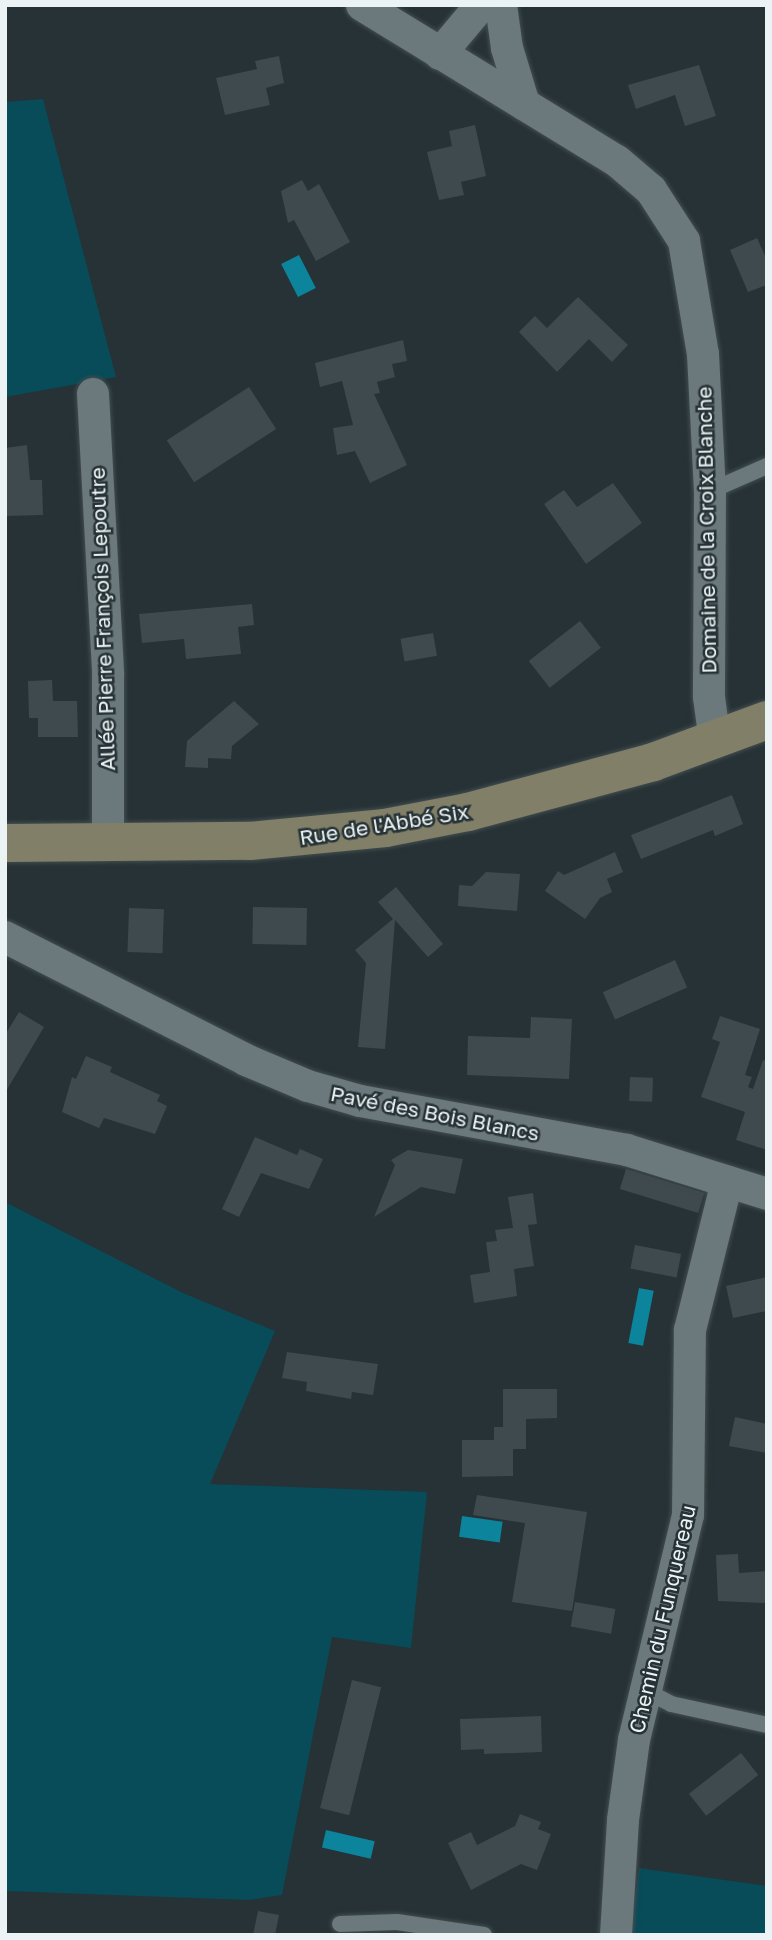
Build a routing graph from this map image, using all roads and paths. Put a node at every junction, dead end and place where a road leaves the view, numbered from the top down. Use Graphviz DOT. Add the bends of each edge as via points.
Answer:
graph roads {
  1 [pos="362,5"];
  2 [pos="481,5"];
  3 [pos="501,5"];
  4 [pos="440,54"];
  5 [pos="524,104"];
  6 [pos="93,394"];
  7 [pos="767,466"];
  8 [pos="710,491"];
  9 [pos="767,720"];
  10 [pos="715,741"];
  11 [pos="5,820"];
  12 [pos="108,832"];
  13 [pos="5,843"];
  14 [pos="5,937"];
  15 [pos="727,1182"];
  16 [pos="767,1194"];
  17 [pos="645,1690"];
  18 [pos="767,1725"];
  19 [pos="340,1924"];
  20 [pos="484,1935"];
  21 [pos="616,1935"];
  1 -- 4 [label="street, Domaine de la Croix Blanche"];
  2 -- 4 [label="street"];
  3 -- 5 [label="street" via="507,48"];
  4 -- 5 [label="street, Domaine de la Croix Blanche"];
  5 -- 8 [label="street, Domaine de la Croix Blanche" via="637,177 664,207 684,241 698,307"];
  6 -- 12 [label="street, Allée Pierre François Lepoutre" via="107,675"];
  7 -- 8 [label="lane"];
  8 -- 10 [label="street, Domaine de la Croix Blanche" via="709,697"];
  9 -- 10 [label="main road, Rue de l'Abbé Six"];
  10 -- 12 [label="main road, Rue de l'Abbé Six" via="572,784 403,811 202,833"];
  11 -- 12 [label="main road"];
  12 -- 13 [label="main road"];
  14 -- 15 [label="street, Pavé des Bois Blancs" via="222,1048 307,1086 360,1101 627,1150"];
  15 -- 16 [label="street, Pavé des Bois Blancs"];
  15 -- 17 [label="street, Chemin du Funquereau" via="690,1330 686,1525"];
  17 -- 18 [label="lane" via="671,1704"];
  17 -- 21 [label="street, Chemin du Funquereau" via="626,1792"];
  19 -- 20 [label="lane" via="397,1922"];
}
